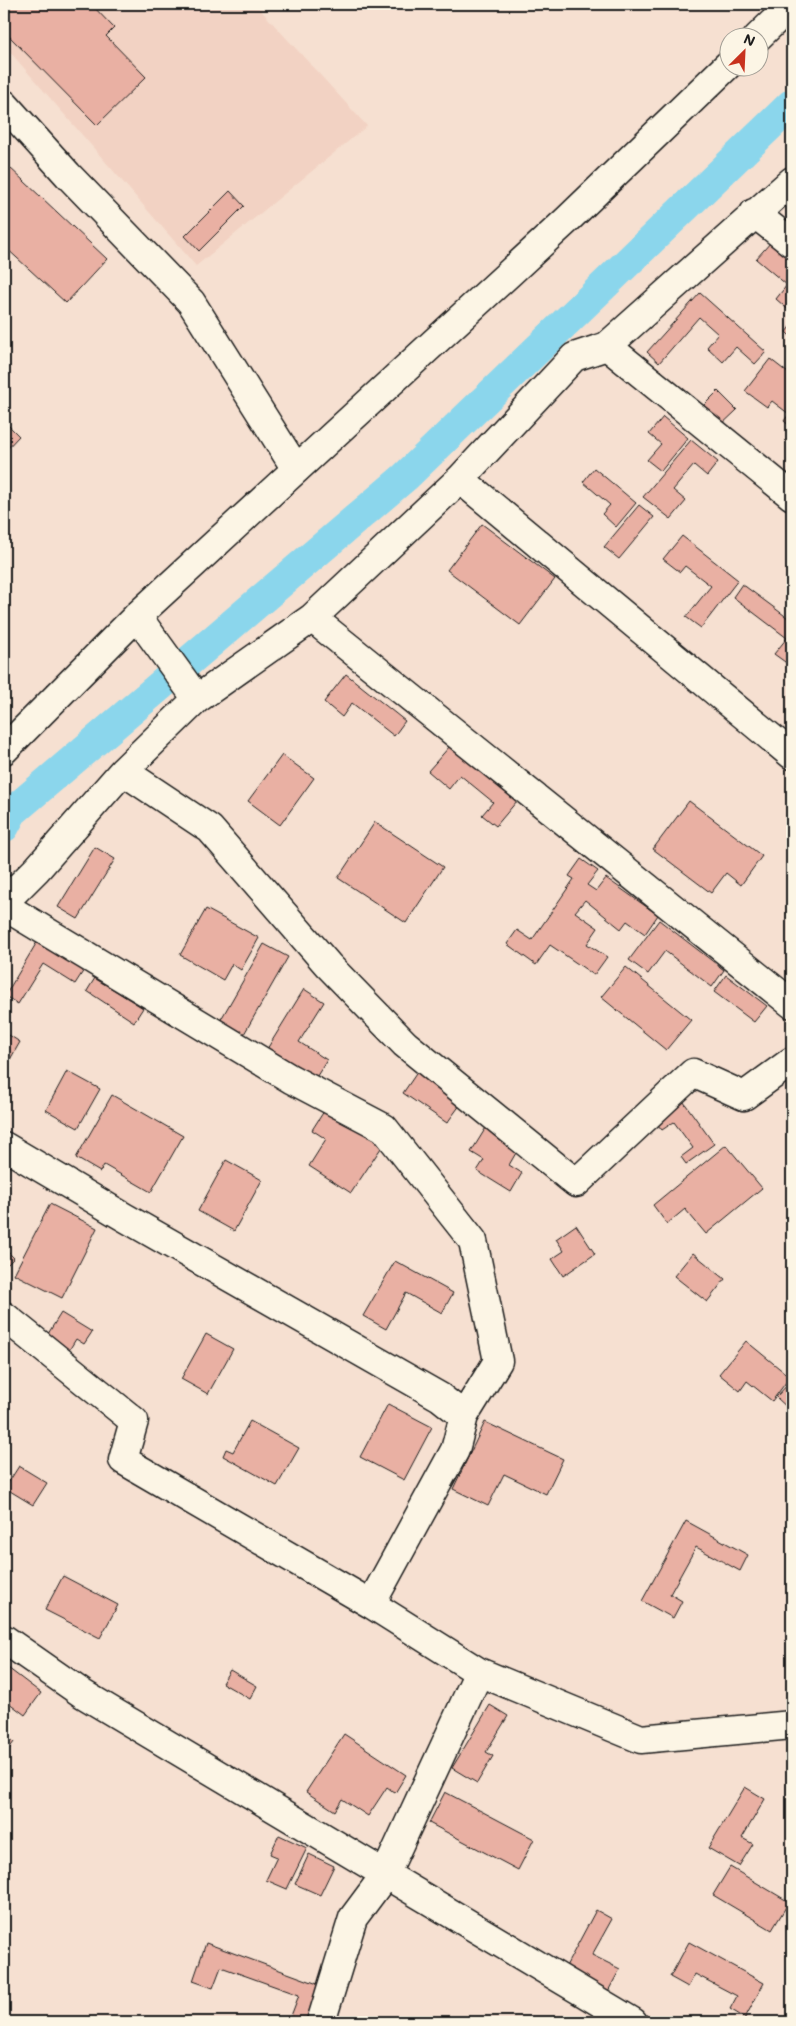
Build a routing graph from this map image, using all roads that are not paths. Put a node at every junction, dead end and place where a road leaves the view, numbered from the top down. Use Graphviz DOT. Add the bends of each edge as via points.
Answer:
graph roads {
  1 [pos="792,4"];
  2 [pos="767,28"];
  3 [pos="718,75"];
  4 [pos="4,104"];
  5 [pos="792,182"];
  6 [pos="754,213"];
  7 [pos="792,244"];
  8 [pos="606,346"];
  9 [pos="296,469"];
  10 [pos="460,478"];
  11 [pos="792,496"];
  12 [pos="137,616"];
  13 [pos="312,618"];
  14 [pos="197,699"];
  15 [pos="4,750"];
  16 [pos="792,755"];
  17 [pos="122,771"];
  18 [pos="4,904"];
  19 [pos="792,1004"];
  20 [pos="792,1061"];
  21 [pos="4,1146"];
  22 [pos="4,1316"];
  23 [pos="464,1416"];
  24 [pos="371,1604"];
  25 [pos="4,1639"];
  26 [pos="479,1672"];
  27 [pos="792,1725"];
  28 [pos="385,1875"];
  29 [pos="321,2022"];
  30 [pos="633,2022"];
  1 -- 2 [label="street"];
  3 -- 9 [label="street" via="566,221"];
  4 -- 9 [label="street" via="191,302"];
  5 -- 6 [label="street"];
  6 -- 7 [label="street"];
  6 -- 8 [label="street"];
  8 -- 10 [label="street" via="574,357"];
  8 -- 11 [label="street"];
  9 -- 12 [label="street"];
  10 -- 13 [label="street"];
  10 -- 16 [label="street"];
  12 -- 14 [label="street"];
  12 -- 15 [label="street"];
  13 -- 14 [label="street"];
  13 -- 19 [label="street"];
  14 -- 17 [label="street"];
  17 -- 18 [label="street"];
  17 -- 20 [label="street" via="210,828 328,965 405,1044 576,1183 692,1074 744,1096"];
  18 -- 23 [label="street" via="291,1078 384,1128 473,1241 498,1361"];
  21 -- 23 [label="street" via="440,1398"];
  22 -- 24 [label="street" via="134,1421 123,1460"];
  23 -- 24 [label="street" via="454,1450"];
  24 -- 26 [label="street"];
  25 -- 28 [label="street" via="83,1694"];
  26 -- 27 [label="street" via="641,1740"];
  26 -- 28 [label="street"];
  28 -- 29 [label="street" via="353,1918"];
  28 -- 30 [label="street"];
}
